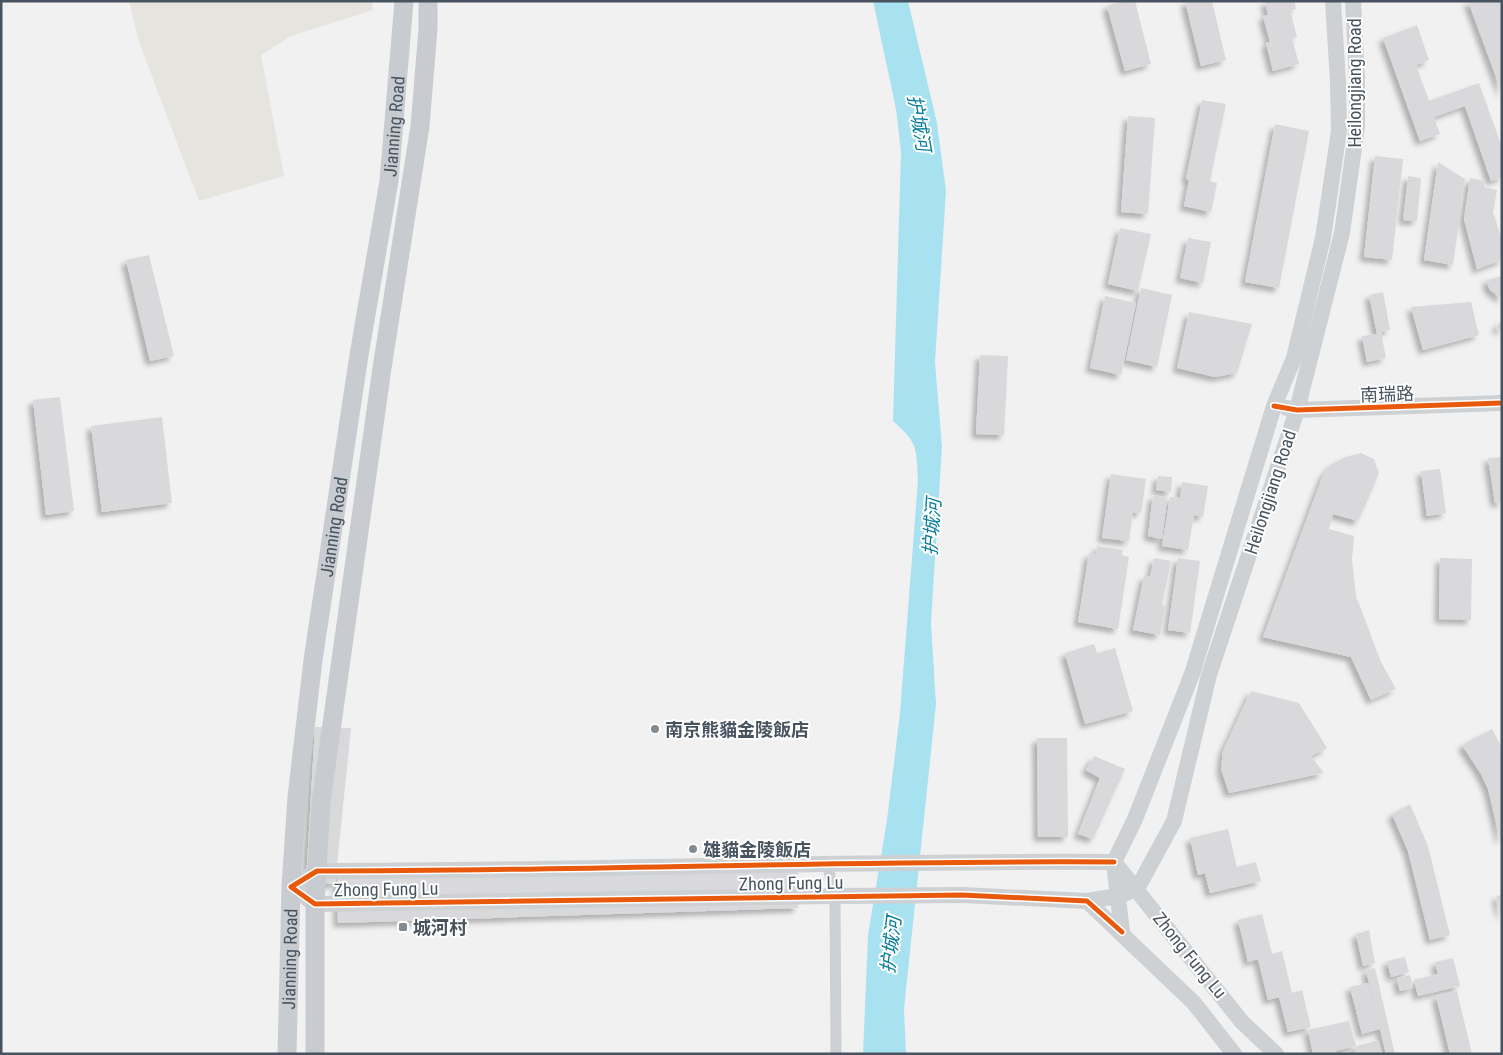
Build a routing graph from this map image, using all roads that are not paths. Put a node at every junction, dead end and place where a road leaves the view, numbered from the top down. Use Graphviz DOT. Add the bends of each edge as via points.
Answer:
graph roads {
  1 [pos="404,1"];
  2 [pos="428,1"];
  3 [pos="1333,1"];
  4 [pos="1353,1"];
  5 [pos="1502,403"];
  6 [pos="1274,406"];
  7 [pos="1297,410"];
  8 [pos="1114,862"];
  9 [pos="827,864"];
  10 [pos="317,871"];
  11 [pos="291,887"];
  12 [pos="1137,889"];
  13 [pos="835,896"];
  14 [pos="1118,896"];
  15 [pos="1087,902"];
  16 [pos="316,904"];
  17 [pos="1122,932"];
  18 [pos="287,1054"];
  19 [pos="314,1054"];
  20 [pos="836,1054"];
  21 [pos="1234,1054"];
  22 [pos="1276,1054"];
  1 -- 11 [label="main road, Jianning Road" via="390,181 358,355 313,660 297,797"];
  2 -- 10 [label="main road, Jianning Road" via="420,126 382,368 324,782"];
  3 -- 6 [label="main road, Heilongjiang Road" via="1338,131 1324,238 1294,358"];
  4 -- 7 [label="main road, Heilongjiang Road" via="1358,127 1354,157 1342,233"];
  5 -- 7 [label="main road, 南瑞路"];
  6 -- 7 [label="main road, 南瑞路"];
  6 -- 8 [label="main road, Heilongjiang Road" via="1192,674 1135,820"];
  7 -- 12 [label="main road, Heilongjiang Road" via="1209,675 1174,821"];
  8 -- 9 [label="main road, Zhong Fung Lu"];
  8 -- 12 [label="main road, Zhong Fung Lu"];
  8 -- 14 [label="main road"];
  9 -- 10 [label="main road, Zhong Fung Lu"];
  9 -- 13 [label="street"];
  10 -- 11 [label="main road, Zhong Fung Lu"];
  10 -- 16 [label="main road, Jianning Road"];
  11 -- 16 [label="main road, Zhong Fung Lu"];
  11 -- 18 [label="main road, Jianning Road"];
  12 -- 14 [label="main road"];
  12 -- 22 [label="main road, Zhong Fung Lu" via="1242,1022"];
  13 -- 15 [label="main road, Zhong Fung Lu, bridge" via="962,895"];
  13 -- 16 [label="main road, Zhong Fung Lu"];
  13 -- 20 [label="street"];
  14 -- 15 [label="main road"];
  14 -- 17 [label="main road"];
  15 -- 17 [label="main road, Zhong Fung Lu"];
  16 -- 19 [label="main road, Jianning Road"];
  17 -- 21 [label="main road, Zhong Fung Lu" via="1194,1003"];
}
